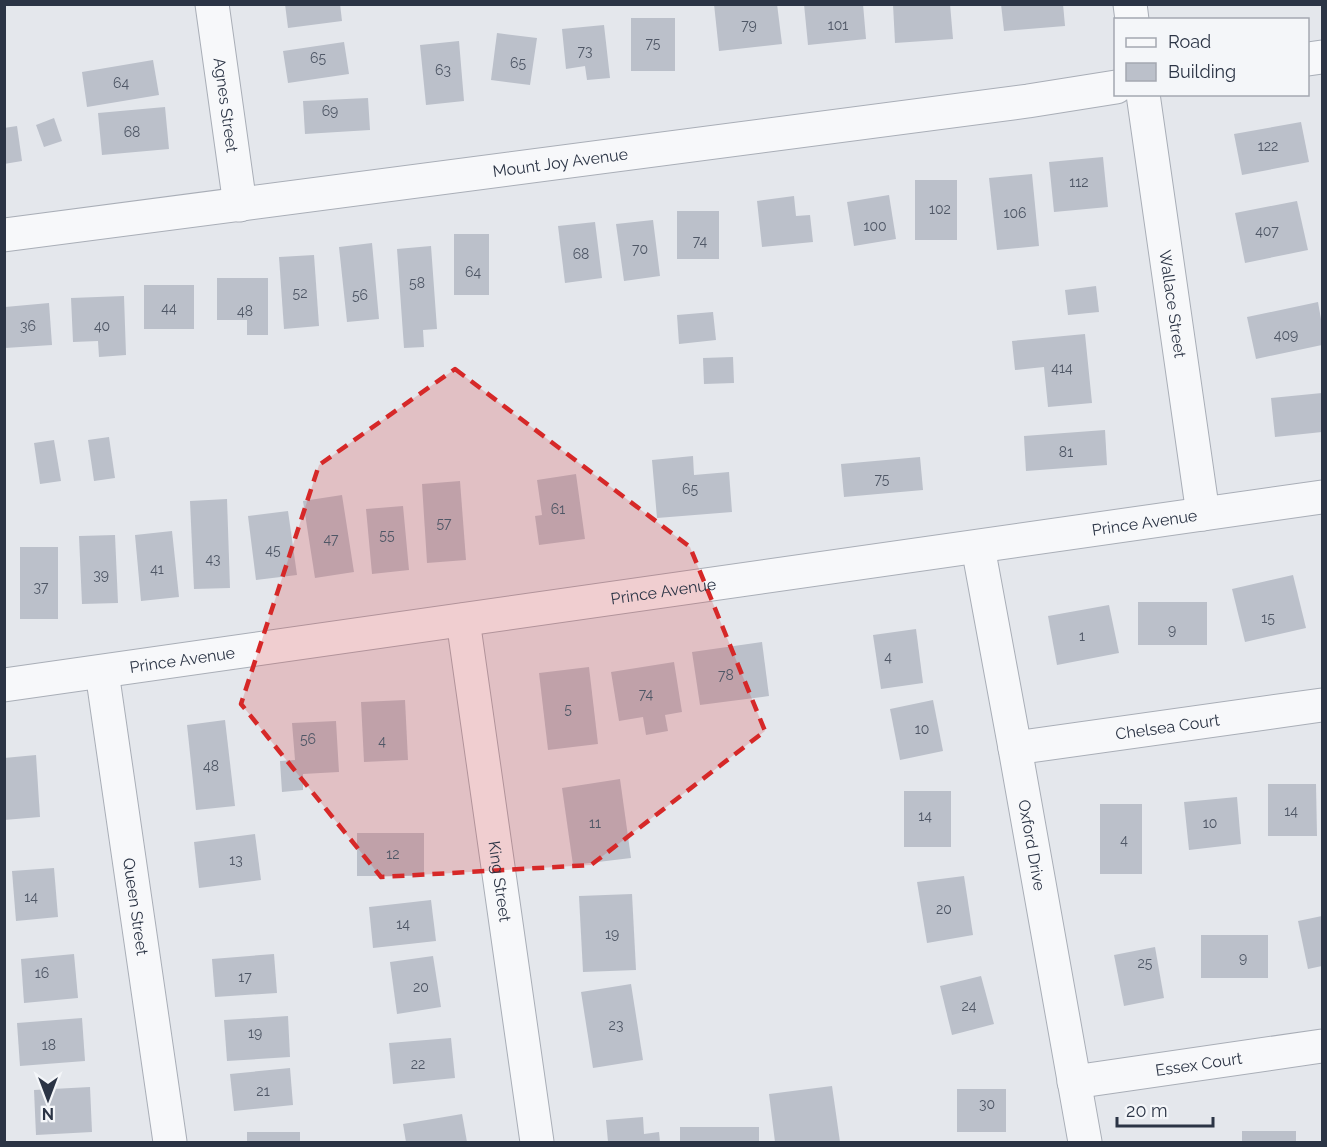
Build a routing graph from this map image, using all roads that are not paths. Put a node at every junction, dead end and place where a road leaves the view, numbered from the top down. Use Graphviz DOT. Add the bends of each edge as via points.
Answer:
graph roads {
  1 [pos="212,4"];
  2 [pos="1114,87"];
  3 [pos="1143,96"];
  4 [pos="240,205"];
  5 [pos="4,235"];
  6 [pos="1323,497"];
  7 [pos="1203,514"];
  8 [pos="978,547"];
  9 [pos="463,620"];
  10 [pos="102,672"];
  11 [pos="4,685"];
  12 [pos="1323,705"];
  13 [pos="1015,748"];
  14 [pos="1323,1046"];
  15 [pos="1074,1082"];
  16 [pos="170,1143"];
  17 [pos="537,1143"];
  18 [pos="1085,1143"];
  1 -- 4 [label="street, Agnes Street"];
  2 -- 4 [label="street, Mount Joy Avenue"];
  3 -- 7 [label="street, Wallace Street"];
  4 -- 5 [label="street, Mount Joy Avenue"];
  6 -- 7 [label="street, Prince Avenue"];
  7 -- 8 [label="street, Prince Avenue"];
  8 -- 9 [label="street, Prince Avenue"];
  8 -- 13 [label="street, Oxford Drive"];
  9 -- 10 [label="street, Prince Avenue"];
  9 -- 17 [label="street, King Street"];
  10 -- 11 [label="street, Prince Avenue"];
  10 -- 16 [label="street, Queen Street"];
  12 -- 13 [label="street, Chelsea Court"];
  13 -- 15 [label="street, Oxford Drive"];
  14 -- 15 [label="street, Essex Court"];
  15 -- 18 [label="street, Oxford Drive"];
}
